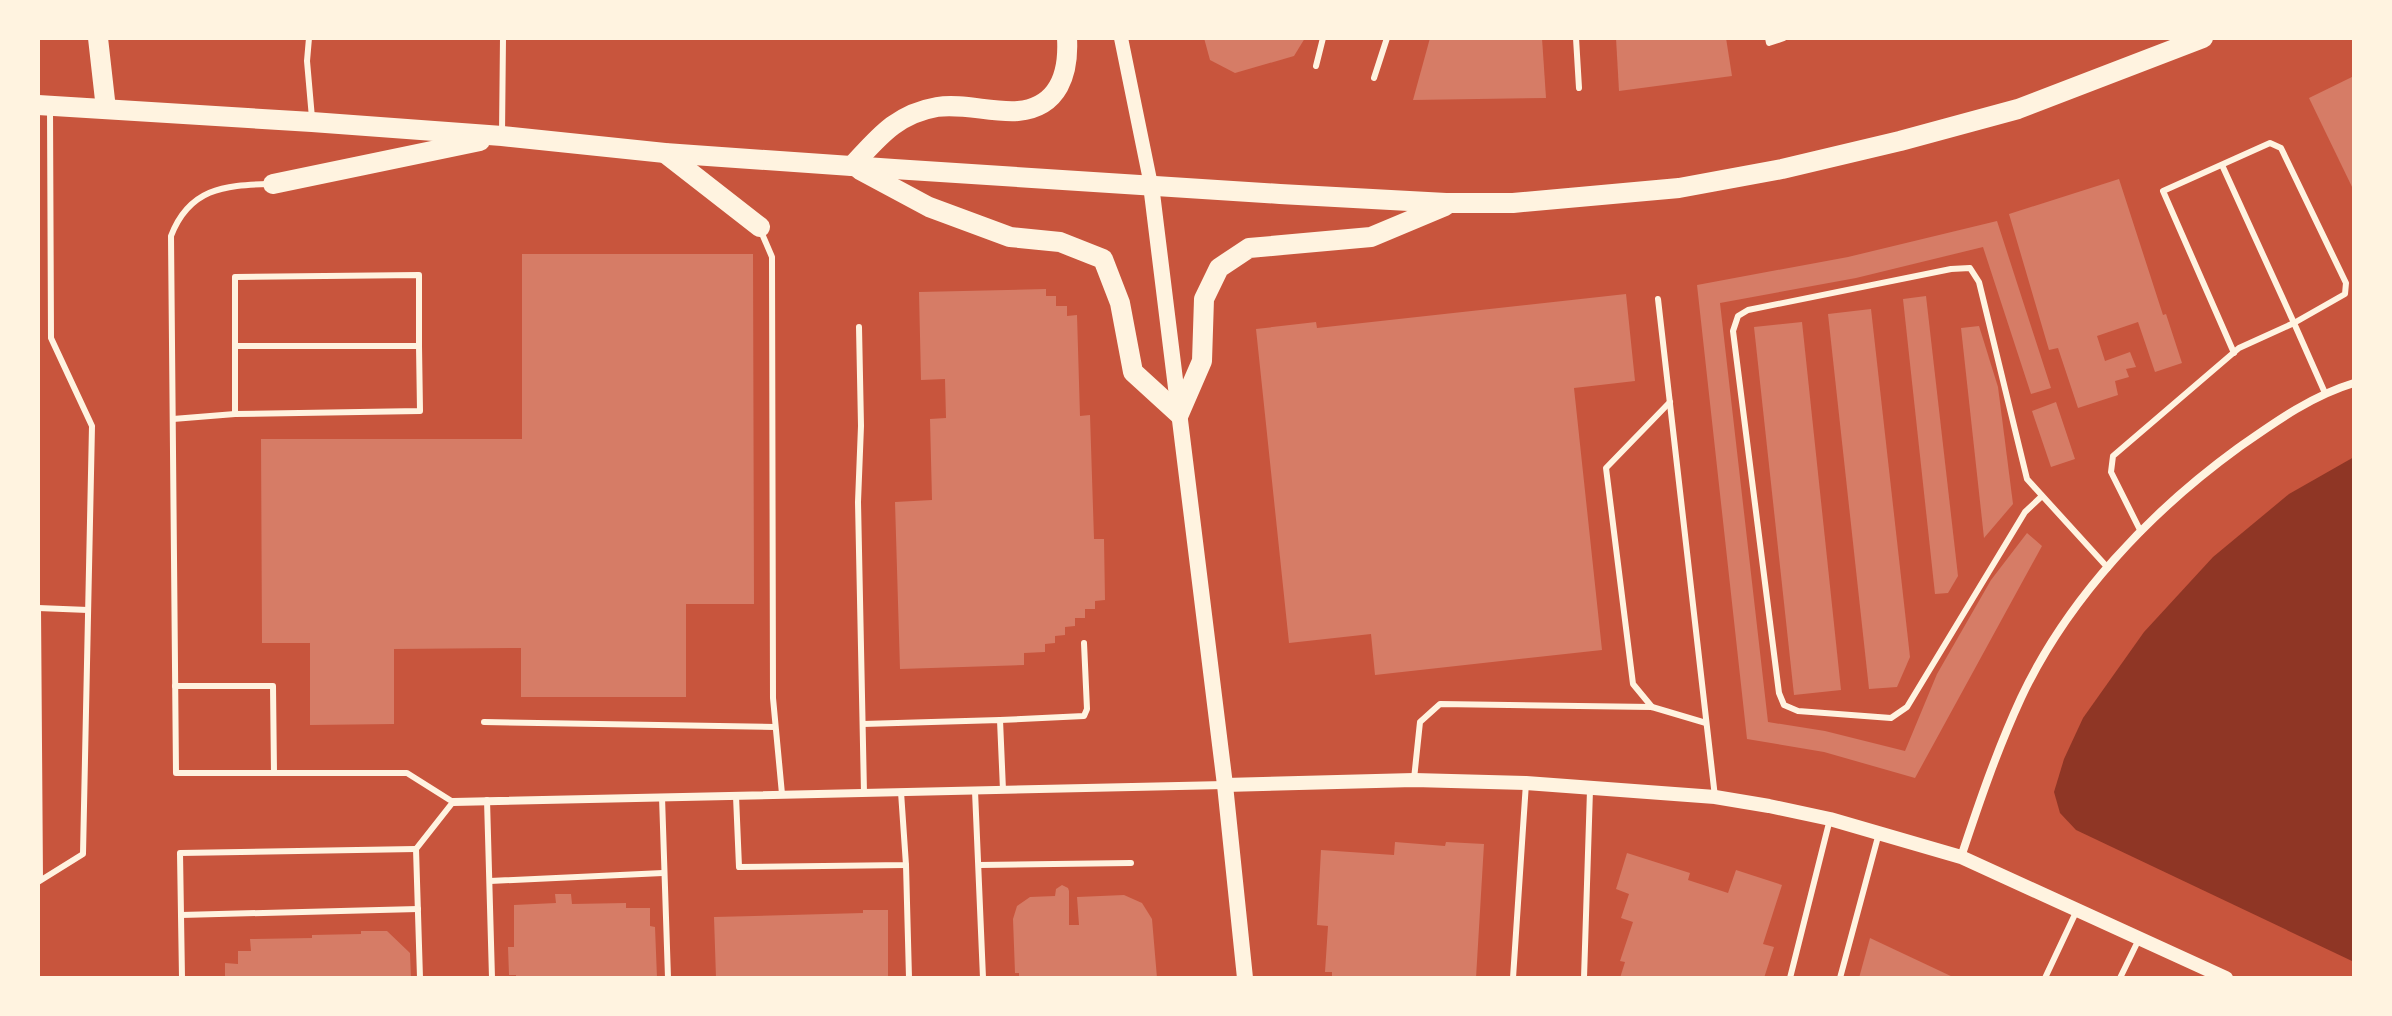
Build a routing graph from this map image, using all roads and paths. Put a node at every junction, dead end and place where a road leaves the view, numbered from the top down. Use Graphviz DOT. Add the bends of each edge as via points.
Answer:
graph roads {
  1 [pos="98,38"];
  2 [pos="309,38"];
  3 [pos="503,38"];
  4 [pos="1067,38"];
  5 [pos="1121,38"];
  6 [pos="1323,38"];
  7 [pos="1387,38"];
  8 [pos="1576,38"];
  9 [pos="1768,38"];
  10 [pos="1784,38"];
  11 [pos="2203,38"];
  12 [pos="1316,66"];
  13 [pos="1374,78"];
  14 [pos="1579,88"];
  15 [pos="44,105"];
  16 [pos="106,109"];
  17 [pos="312,122"];
  18 [pos="502,136"];
  19 [pos="665,153"];
  20 [pos="2222,165"];
  21 [pos="852,166"];
  22 [pos="273,184"];
  23 [pos="1151,185"];
  24 [pos="1452,203"];
  25 [pos="760,227"];
  26 [pos="1658,299"];
  27 [pos="2294,323"];
  28 [pos="859,327"];
  29 [pos="235,346"];
  30 [pos="419,346"];
  31 [pos="2234,353"];
  32 [pos="2354,383"];
  33 [pos="2325,393"];
  34 [pos="1670,402"];
  35 [pos="235,414"];
  36 [pos="1179,414"];
  37 [pos="173,419"];
  38 [pos="2042,496"];
  39 [pos="2141,532"];
  40 [pos="2108,568"];
  41 [pos="38,608"];
  42 [pos="88,610"];
  43 [pos="1084,643"];
  44 [pos="175,686"];
  45 [pos="1652,707"];
  46 [pos="1000,720"];
  47 [pos="484,722"];
  48 [pos="1706,723"];
  49 [pos="863,724"];
  50 [pos="775,727"];
  51 [pos="274,773"];
  52 [pos="1414,780"];
  53 [pos="1526,783"];
  54 [pos="1225,785"];
  55 [pos="1590,787"];
  56 [pos="1003,790"];
  57 [pos="975,791"];
  58 [pos="901,792"];
  59 [pos="864,793"];
  60 [pos="782,794"];
  61 [pos="736,796"];
  62 [pos="662,797"];
  63 [pos="1715,797"];
  64 [pos="487,800"];
  65 [pos="453,802"];
  66 [pos="1830,819"];
  67 [pos="1879,833"];
  68 [pos="416,849"];
  69 [pos="1961,857"];
  70 [pos="1131,863"];
  71 [pos="906,865"];
  72 [pos="979,865"];
  73 [pos="663,873"];
  74 [pos="39,881"];
  75 [pos="490,881"];
  76 [pos="418,909"];
  77 [pos="2077,910"];
  78 [pos="181,915"];
  79 [pos="2139,939"];
  80 [pos="182,978"];
  81 [pos="420,978"];
  82 [pos="492,978"];
  83 [pos="668,978"];
  84 [pos="909,978"];
  85 [pos="983,978"];
  86 [pos="1245,978"];
  87 [pos="1513,978"];
  88 [pos="1584,978"];
  89 [pos="1790,978"];
  90 [pos="1840,978"];
  91 [pos="2045,978"];
  92 [pos="2120,978"];
  93 [pos="2226,978"];
  1 -- 16 [label="main road"];
  2 -- 17 [label="lane"];
  3 -- 18 [label="lane"];
  4 -- 21 [label="main road" via="1063,83 1046,101 1019,111 937,107 892,123"];
  5 -- 23 [label="street"];
  6 -- 12 [label="lane"];
  7 -- 13 [label="lane"];
  8 -- 14 [label="lane"];
  9 -- 10 [label="lane" via="1769,43"];
  11 -- 24 [label="main road" via="2018,109 1782,169 1679,188 1513,203"];
  15 -- 16 [label="main road"];
  15 -- 42 [label="lane" via="51,338 92,426"];
  16 -- 17 [label="main road"];
  17 -- 18 [label="main road"];
  18 -- 19 [label="main road"];
  18 -- 22 [label="main road"];
  19 -- 21 [label="main road"];
  19 -- 25 [label="main road"];
  20 -- 27 [label="lane"];
  20 -- 27 [label="lane" via="2270,143 2281,148 2346,283 2345,294"];
  20 -- 31 [label="lane" via="2163,191"];
  21 -- 23 [label="main road"];
  21 -- 36 [label="main road" via="929,207 1010,237 1060,242 1103,259 1120,303 1133,372"];
  22 -- 37 [label="lane" via="211,191 178,217 171,236"];
  23 -- 24 [label="main road"];
  23 -- 36 [label="main road"];
  24 -- 36 [label="main road" via="1371,237 1249,248 1219,268 1204,299 1202,361"];
  25 -- 50 [label="lane" via="772,257"];
  26 -- 34 [label="lane"];
  27 -- 31 [label="lane"];
  27 -- 33 [label="lane"];
  28 -- 49 [label="lane"];
  29 -- 30 [label="lane"];
  29 -- 30 [label="lane" via="235,277 419,275"];
  29 -- 35 [label="lane"];
  30 -- 35 [label="lane" via="420,411"];
  31 -- 39 [label="lane" via="2113,456 2111,472"];
  32 -- 33 [label="street"];
  33 -- 39 [label="street" via="2207,471"];
  34 -- 45 [label="lane" via="1606,468 1633,684"];
  34 -- 48 [label="lane"];
  35 -- 37 [label="lane"];
  36 -- 54 [label="main road"];
  37 -- 44 [label="lane"];
  38 -- 38 [label="lane" via="2027,479 1979,282 1970,268 1738,316 1733,331 1784,705 1798,711 1891,718 1907,707 2025,512"];
  38 -- 40 [label="lane"];
  39 -- 40 [label="street"];
  40 -- 69 [label="street" via="2052,644 2022,697"];
  41 -- 42 [label="lane"];
  41 -- 74 [label="lane"];
  42 -- 74 [label="lane" via="83,854"];
  43 -- 46 [label="lane" via="1084,716"];
  44 -- 51 [label="lane" via="176,773"];
  44 -- 51 [label="lane" via="273,686"];
  45 -- 48 [label="lane"];
  45 -- 52 [label="lane" via="1440,704 1420,722"];
  46 -- 49 [label="lane"];
  46 -- 56 [label="lane"];
  47 -- 50 [label="lane"];
  48 -- 63 [label="lane"];
  49 -- 59 [label="lane"];
  50 -- 60 [label="lane"];
  51 -- 65 [label="lane" via="407,773"];
  52 -- 53 [label="street"];
  52 -- 54 [label="street"];
  53 -- 55 [label="street"];
  53 -- 87 [label="lane"];
  54 -- 56 [label="street"];
  54 -- 86 [label="main road"];
  55 -- 63 [label="street"];
  55 -- 88 [label="lane"];
  56 -- 57 [label="street"];
  57 -- 58 [label="street"];
  57 -- 72 [label="lane"];
  58 -- 59 [label="street"];
  58 -- 71 [label="lane"];
  59 -- 60 [label="street"];
  60 -- 61 [label="street"];
  61 -- 62 [label="street"];
  61 -- 71 [label="lane" via="739,867"];
  62 -- 64 [label="street"];
  62 -- 73 [label="lane"];
  63 -- 66 [label="street"];
  64 -- 65 [label="street"];
  64 -- 75 [label="lane"];
  65 -- 68 [label="lane"];
  66 -- 67 [label="street"];
  66 -- 89 [label="lane"];
  67 -- 69 [label="street"];
  67 -- 90 [label="lane"];
  68 -- 76 [label="lane"];
  68 -- 78 [label="lane" via="180,853"];
  69 -- 77 [label="street"];
  70 -- 72 [label="lane"];
  71 -- 84 [label="lane"];
  72 -- 85 [label="lane"];
  73 -- 75 [label="lane"];
  73 -- 83 [label="lane"];
  75 -- 82 [label="lane"];
  76 -- 78 [label="lane"];
  76 -- 81 [label="lane"];
  77 -- 79 [label="street"];
  77 -- 91 [label="lane"];
  78 -- 80 [label="lane"];
  79 -- 92 [label="lane"];
  79 -- 93 [label="street"];
}
